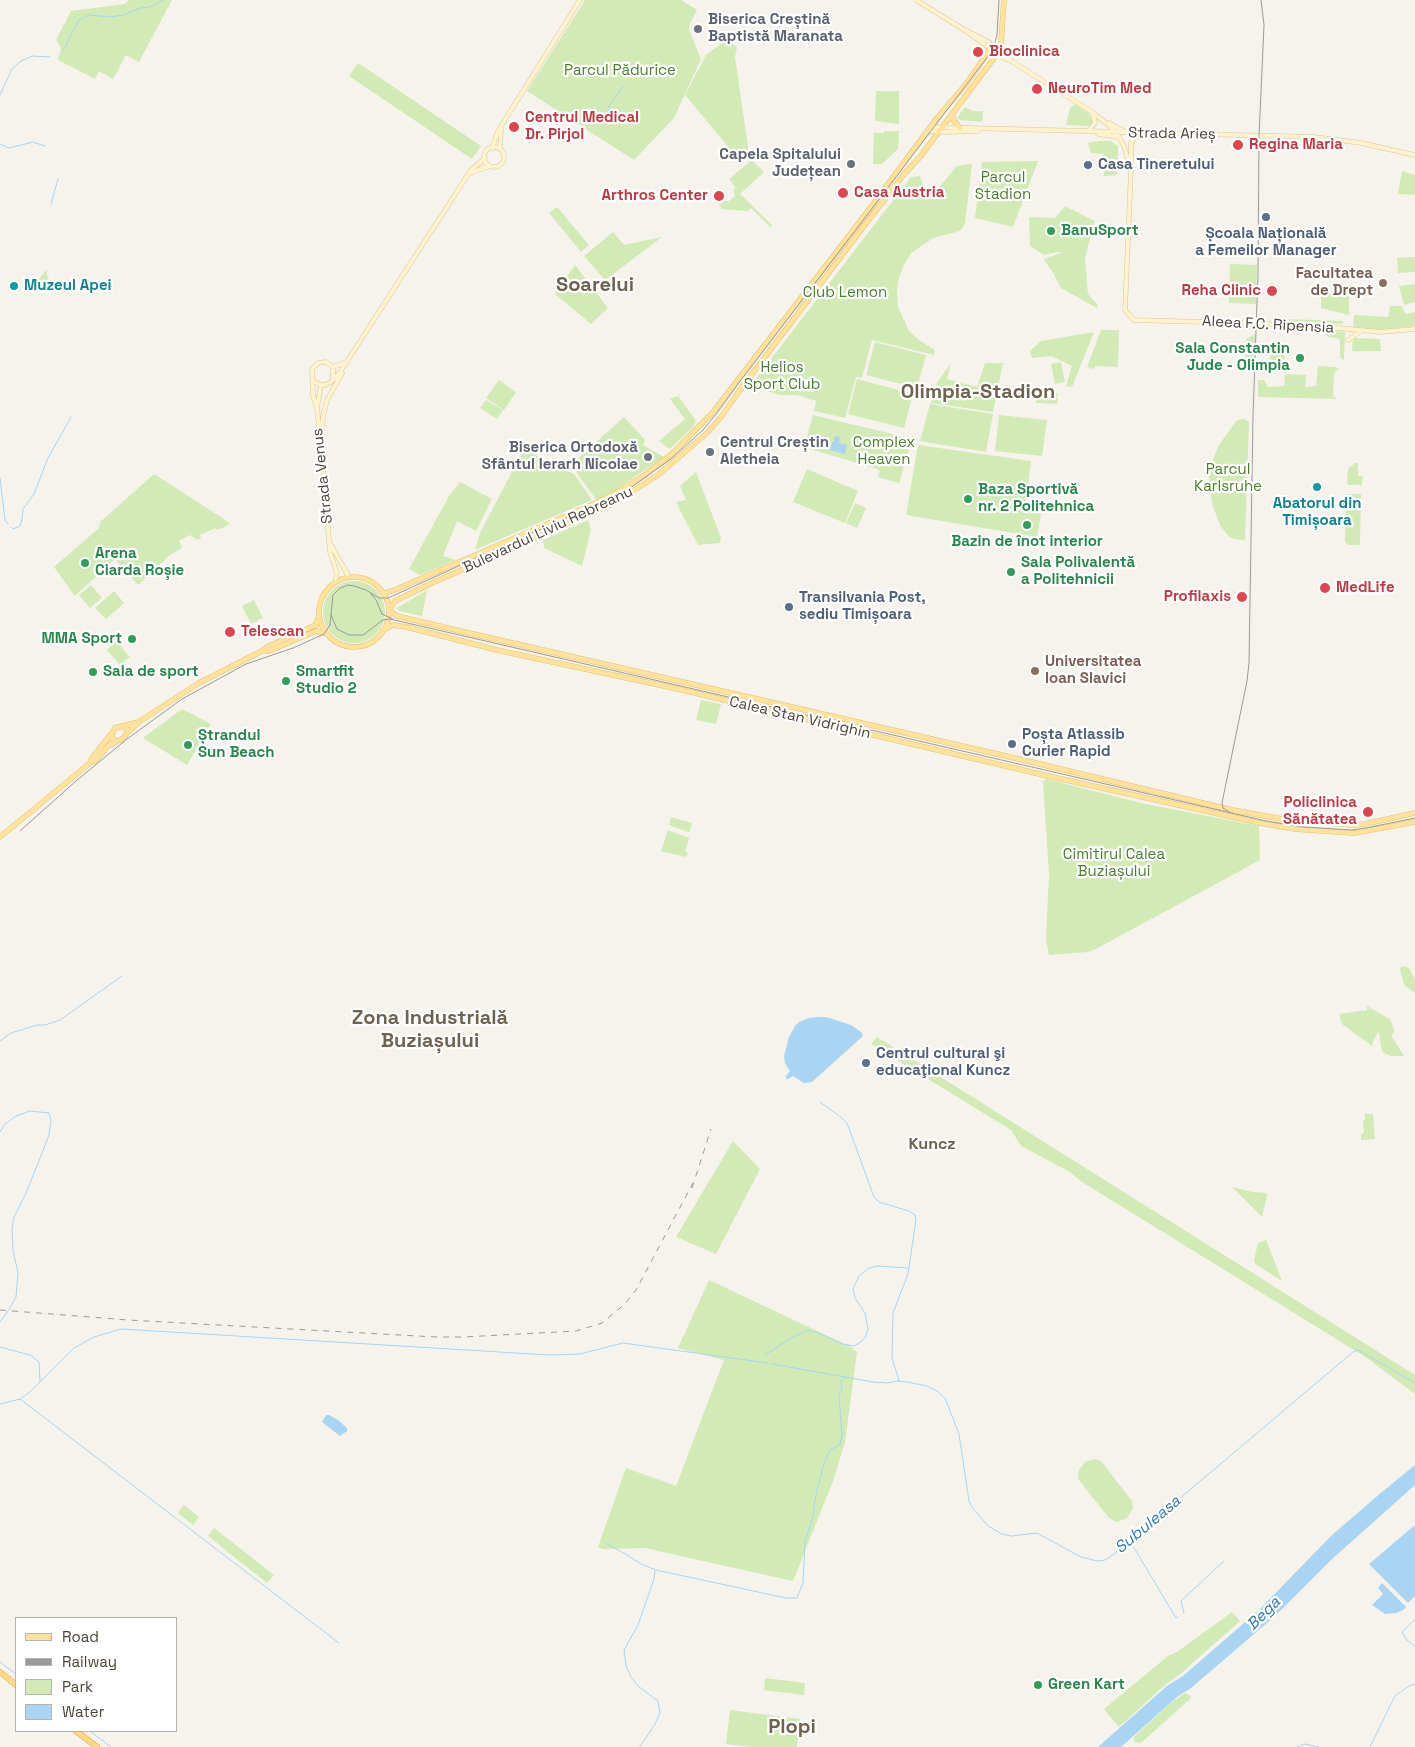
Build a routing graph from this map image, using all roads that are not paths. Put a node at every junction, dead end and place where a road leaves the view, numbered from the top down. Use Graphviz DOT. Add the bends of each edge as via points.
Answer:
graph roads {
  1 [pos="580,0"];
  2 [pos="916,0"];
  3 [pos="1004,0"];
  4 [pos="990,46"];
  5 [pos="998,51"];
  6 [pos="1092,113"];
  7 [pos="952,115"];
  8 [pos="942,127"];
  9 [pos="501,128"];
  10 [pos="960,128"];
  11 [pos="929,129"];
  12 [pos="984,130"];
  13 [pos="939,132"];
  14 [pos="1086,132"];
  15 [pos="1115,132"];
  16 [pos="1127,133"];
  17 [pos="1137,133"];
  18 [pos="1119,137"];
  19 [pos="492,148"];
  20 [pos="500,149"];
  21 [pos="1415,155"];
  22 [pos="485,158"];
  23 [pos="490,166"];
  24 [pos="1131,170"];
  25 [pos="470,174"];
  26 [pos="1415,329"];
  27 [pos="1362,331"];
  28 [pos="1348,340"];
  29 [pos="348,361"];
  30 [pos="333,368"];
  31 [pos="333,379"];
  32 [pos="314,380"];
  33 [pos="321,385"];
  34 [pos="317,408"];
  35 [pos="321,444"];
  36 [pos="330,544"];
  37 [pos="349,578"];
  38 [pos="335,582"];
  39 [pos="382,592"];
  40 [pos="389,610"];
  41 [pos="319,615"];
  42 [pos="384,630"];
  43 [pos="325,633"];
  44 [pos="262,651"];
  45 [pos="140,721"];
  46 [pos="123,726"];
  47 [pos="112,733"];
  48 [pos="127,733"];
  49 [pos="117,741"];
  50 [pos="90,763"];
  51 [pos="1415,813"];
  52 [pos="1413,822"];
  53 [pos="0,837"];
  54 [pos="0,1672"];
  55 [pos="15,1684"];
  56 [pos="77,1732"];
  57 [pos="77,1732"];
  58 [pos="93,1747"];
  59 [pos="97,1747"];
  1 -- 9 [label="main road"];
  2 -- 4 [label="main road"];
  3 -- 5 [label="main road"];
  4 -- 5 [label="main road"];
  4 -- 11 [label="main road, Bulevardul Liviu Rebreanu" via="966,84"];
  5 -- 6 [label="main road"];
  5 -- 7 [label="main road, Bulevardul Liviu Rebreanu"];
  6 -- 14 [label="main road" via="1095,123"];
  6 -- 15 [label="main road"];
  6 -- 16 [label="main road"];
  7 -- 8 [label="main road, Bulevardul Liviu Rebreanu"];
  7 -- 10 [label="main road"];
  8 -- 10 [label="main road, Strada Arieș"];
  8 -- 11 [label="main road, Strada Arieș"];
  8 -- 13 [label="main road, Bulevardul Liviu Rebreanu"];
  9 -- 19 [label="main road"];
  9 -- 20 [label="main road"];
  10 -- 12 [label="main road, Strada Arieș"];
  11 -- 13 [label="main road, Strada Arieș"];
  11 -- 39 [label="main road, Bulevardul Liviu Rebreanu" via="714,411 670,457 598,502 397,589"];
  12 -- 13 [label="main road, Strada Arieș"];
  12 -- 14 [label="main road, Strada Arieș"];
  13 -- 40 [label="main road, Bulevardul Liviu Rebreanu" via="721,417 682,456 644,485 611,504 434,582 395,602"];
  14 -- 15 [label="main road, Strada Arieș"];
  14 -- 18 [label="main road, Strada Arieș"];
  15 -- 16 [label="main road, Strada Arieș"];
  15 -- 18 [label="main road"];
  16 -- 17 [label="main road, Strada Arieș"];
  17 -- 21 [label="main road, Strada Arieș" via="1314,137"];
  17 -- 24 [label="main road" via="1132,143"];
  18 -- 24 [label="main road"];
  19 -- 20 [label="main road"];
  19 -- 22 [label="main road" via="486,152"];
  20 -- 23 [label="main road" via="504,154 503,163"];
  22 -- 23 [label="main road"];
  22 -- 25 [label="main road"];
  23 -- 25 [label="main road"];
  24 -- 27 [label="main road, Aleea F.C. Ripensia" via="1125,310 1134,320 1306,325"];
  25 -- 29 [label="main road"];
  26 -- 27 [label="main road, Aleea F.C. Ripensia"];
  27 -- 28 [label="main road"];
  29 -- 30 [label="main road"];
  29 -- 31 [label="main road"];
  29 -- 35 [label="main road" via="327,400"];
  30 -- 31 [label="main road"];
  30 -- 32 [label="main road" via="326,362 316,364 311,374"];
  31 -- 33 [label="main road"];
  32 -- 33 [label="main road"];
  32 -- 34 [label="main road, Strada Venus" via="313,396"];
  33 -- 34 [label="main road, Strada Venus"];
  34 -- 35 [label="main road, Strada Venus"];
  35 -- 36 [label="main road, Strada Venus"];
  36 -- 37 [label="main road, Strada Venus"];
  36 -- 38 [label="main road, Strada Venus" via="337,573"];
  37 -- 38 [label="main road"];
  37 -- 39 [label="main road" via="367,580"];
  38 -- 41 [label="main road" via="322,597"];
  39 -- 40 [label="main road"];
  40 -- 42 [label="main road"];
  40 -- 51 [label="main road, Calea Stan Vidrighin" via="397,616 460,631 1232,810 1282,819 1349,825"];
  41 -- 43 [label="main road"];
  41 -- 44 [label="main road" via="316,625"];
  42 -- 43 [label="main road" via="371,642 355,647 340,644"];
  42 -- 52 [label="main road, Calea Stan Vidrighin" via="393,625 407,627 1048,776 1288,828 1345,833"];
  43 -- 44 [label="main road" via="316,631"];
  44 -- 45 [label="main road" via="199,682"];
  45 -- 46 [label="main road"];
  45 -- 48 [label="main road"];
  46 -- 47 [label="main road" via="115,728"];
  46 -- 48 [label="main road"];
  47 -- 49 [label="main road" via="112,738"];
  47 -- 50 [label="main road"];
  48 -- 49 [label="main road"];
  49 -- 50 [label="main road"];
  50 -- 53 [label="main road"];
  54 -- 55 [label="highway"];
  56 -- 58 [label="highway"];
  57 -- 59 [label="highway"];
}
